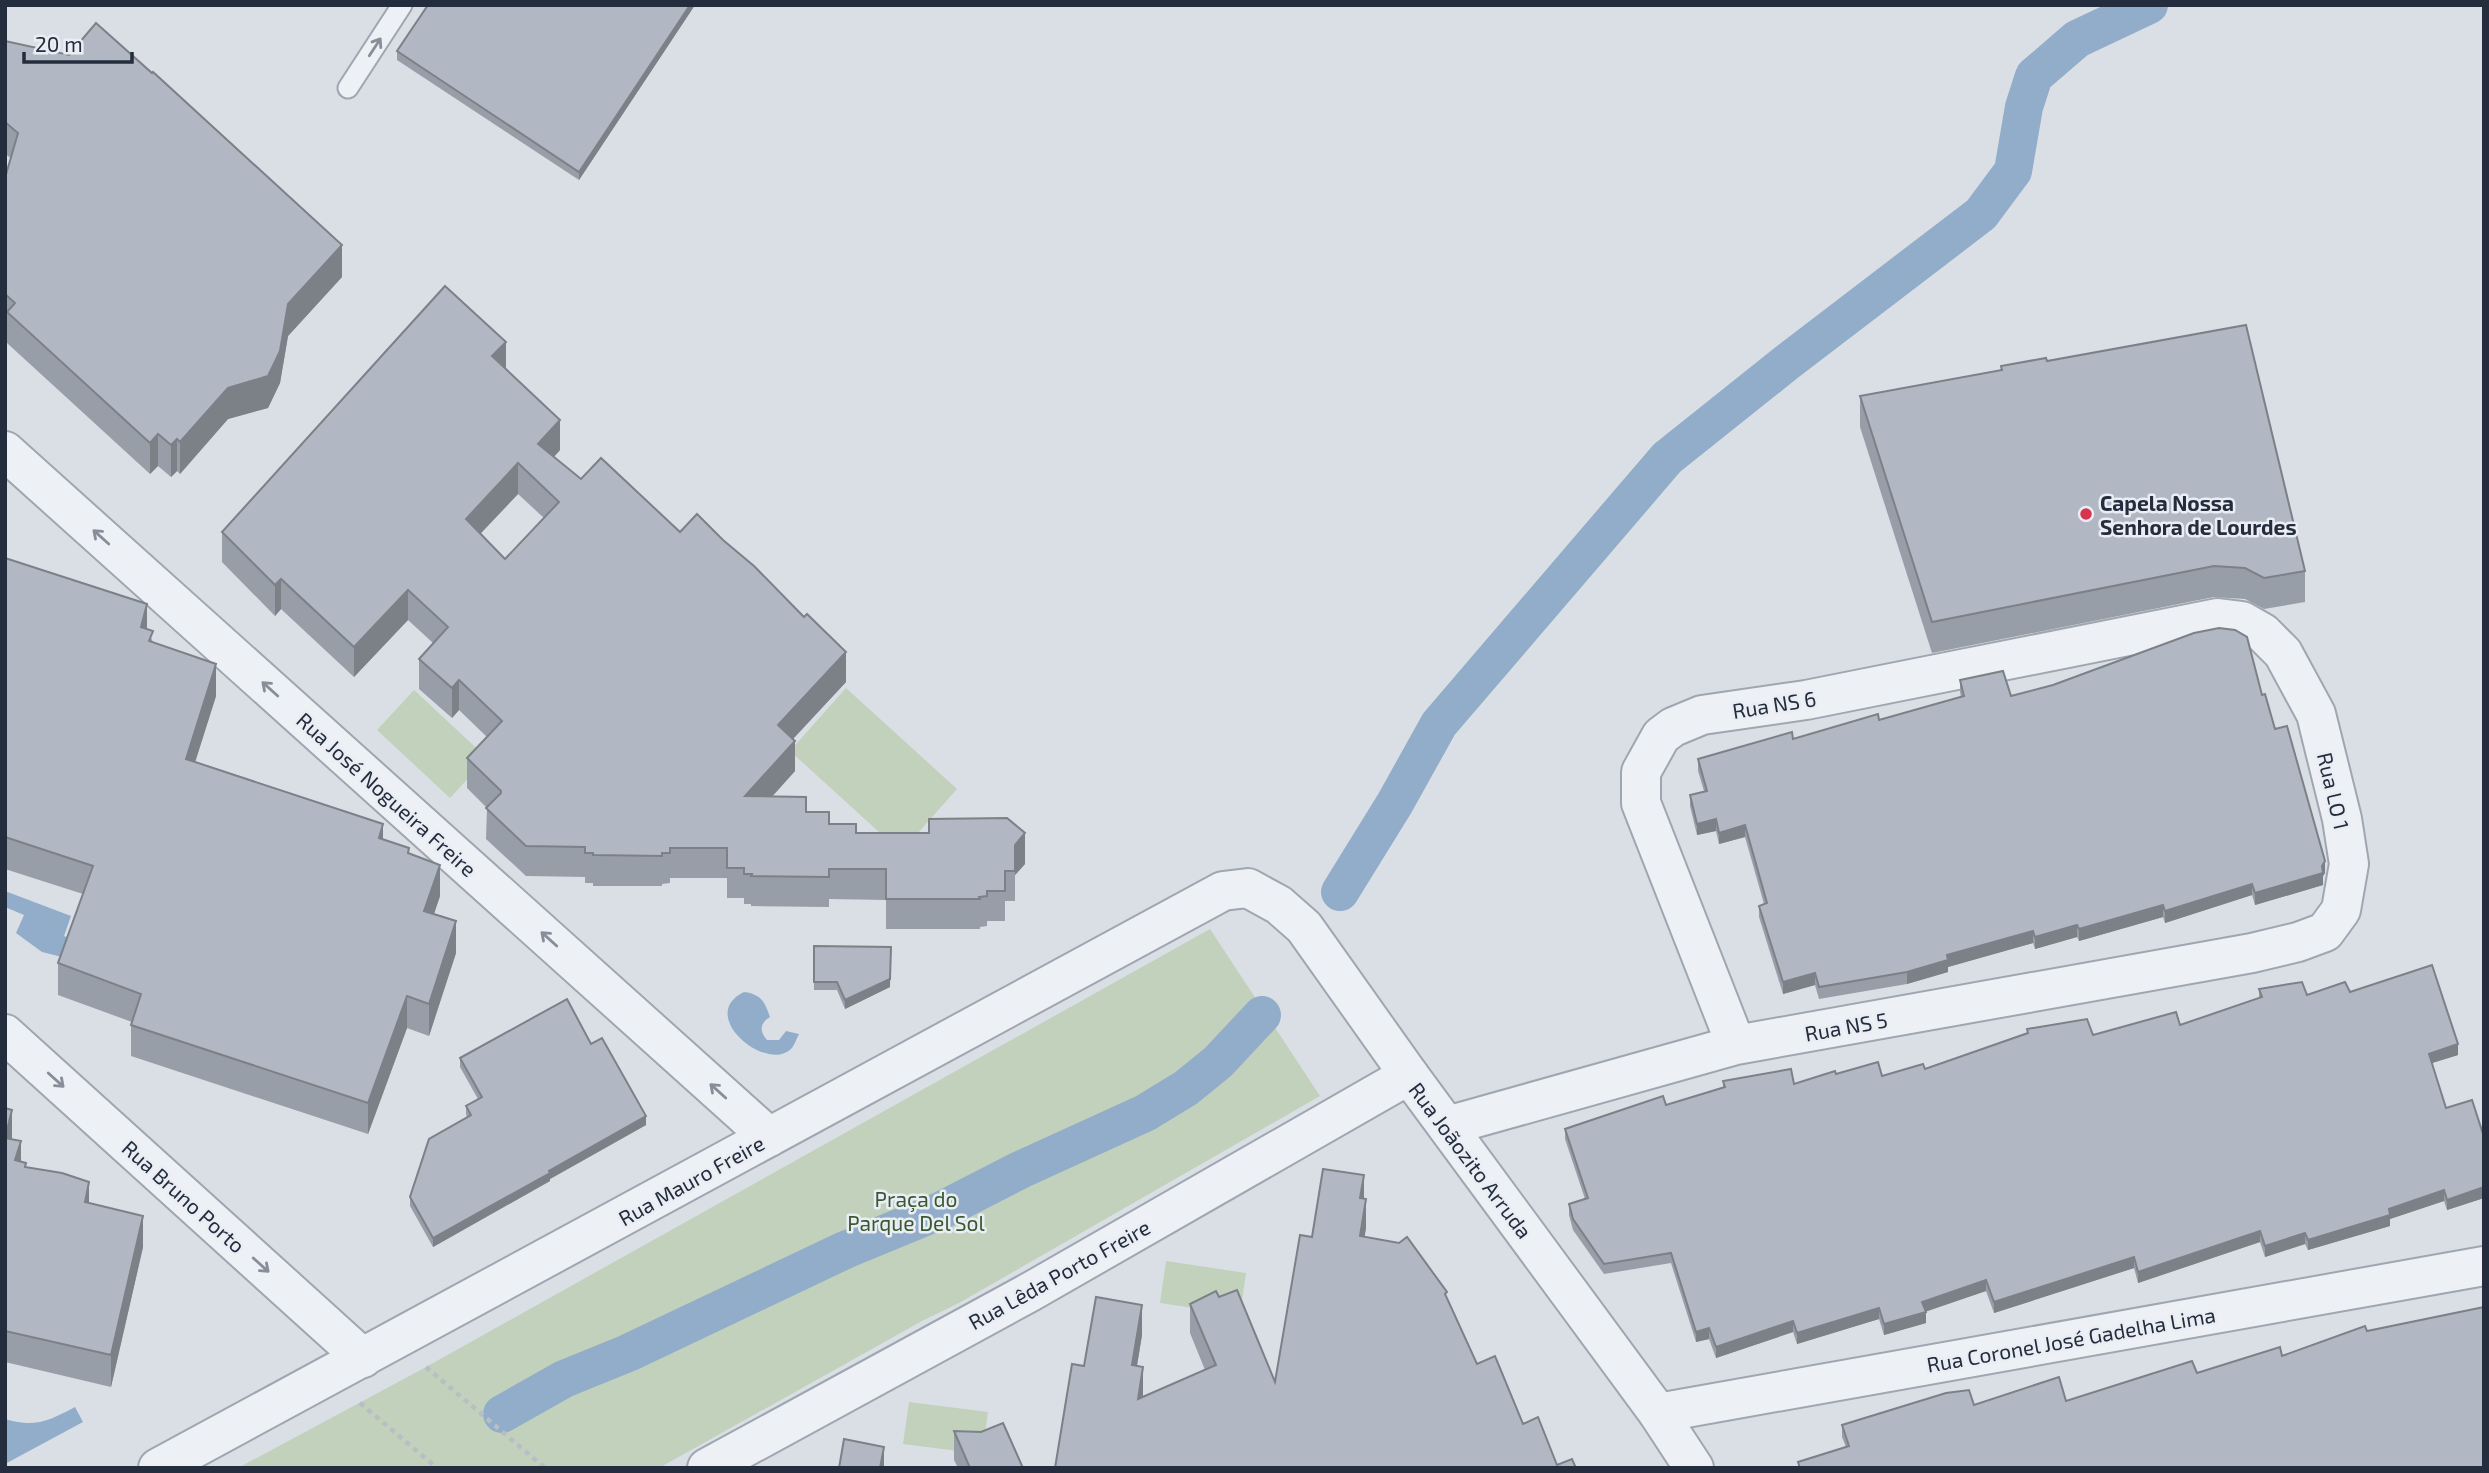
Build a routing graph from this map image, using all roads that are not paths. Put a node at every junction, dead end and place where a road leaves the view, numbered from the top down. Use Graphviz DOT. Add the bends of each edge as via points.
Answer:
graph roads {
  1 [pos="402,5"];
  2 [pos="348,88"];
  3 [pos="5,451"];
  4 [pos="2218,618"];
  5 [pos="1223,891"];
  6 [pos="2252,953"];
  7 [pos="5,1034"];
  8 [pos="1736,1045"];
  9 [pos="1409,1075"];
  10 [pos="1447,1126"];
  11 [pos="769,1137"];
  12 [pos="2484,1266"];
  13 [pos="363,1358"];
  14 [pos="1658,1413"];
  15 [pos="158,1468"];
  16 [pos="707,1468"];
  17 [pos="1695,1468"];
  2 -- 1 [label="lane, one-way"];
  11 -- 3 [label="street, Rua José Nogueira Freire, one-way"];
  4 -- 6 [label="street, Rua LO 1" via="2242,621 2263,633 2283,653 2316,714 2349,864 2341,910 2325,932"];
  4 -- 8 [label="street, Rua NS 6" via="1806,700 1702,715 1661,736 1641,772 1641,803"];
  5 -- 9 [label="street, Rua Joãozito Arruda" via="1248,888 1279,905 1304,927"];
  5 -- 11 [label="street, Rua Mauro Freire"];
  6 -- 8 [label="street, Rua NS 5"];
  7 -- 13 [label="street, Rua Bruno Porto, one-way"];
  8 -- 10 [label="street, Rua NS 5"];
  9 -- 10 [label="street, Rua Joãozito Arruda"];
  9 -- 16 [label="street, Rua Lêda Porto Freire" via="1030,1292"];
  10 -- 14 [label="street, Rua Joãozito Arruda"];
  11 -- 13 [label="street, Rua Mauro Freire"];
  12 -- 14 [label="street, Rua Coronel José Gadelha Lima"];
  13 -- 15 [label="street, Rua Mauro Freire"];
  14 -- 17 [label="street, Rua Joãozito Arruda"];
}
